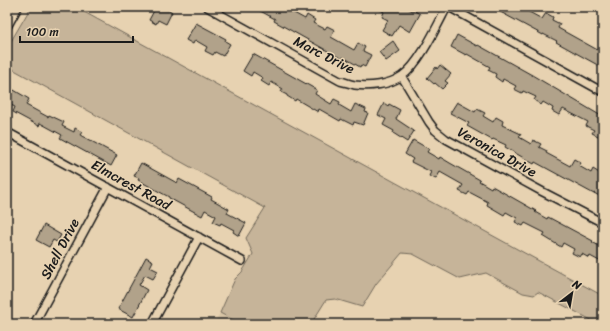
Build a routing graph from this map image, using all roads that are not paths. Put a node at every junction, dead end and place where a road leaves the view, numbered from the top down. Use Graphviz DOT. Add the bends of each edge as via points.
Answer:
graph roads {
  1 [pos="18,7"];
  2 [pos="207,7"];
  3 [pos="448,7"];
  4 [pos="7,27"];
  5 [pos="402,77"];
  6 [pos="603,92"];
  7 [pos="7,132"];
  8 [pos="108,187"];
  9 [pos="603,223"];
  10 [pos="199,237"];
  11 [pos="242,261"];
  12 [pos="34,324"];
  13 [pos="152,324"];
  1 -- 4 [label="street"];
  2 -- 5 [label="street, Marc Drive" via="340,80 370,86"];
  3 -- 5 [label="street, Marc Drive" via="422,54"];
  3 -- 6 [label="street"];
  5 -- 9 [label="street, Veronica Drive" via="429,122 446,139"];
  7 -- 8 [label="street, Elmcrest Road"];
  8 -- 10 [label="street, Elmcrest Road"];
  8 -- 12 [label="street, Shell Drive"];
  10 -- 11 [label="street, Elmcrest Road"];
  10 -- 13 [label="street"];
}
